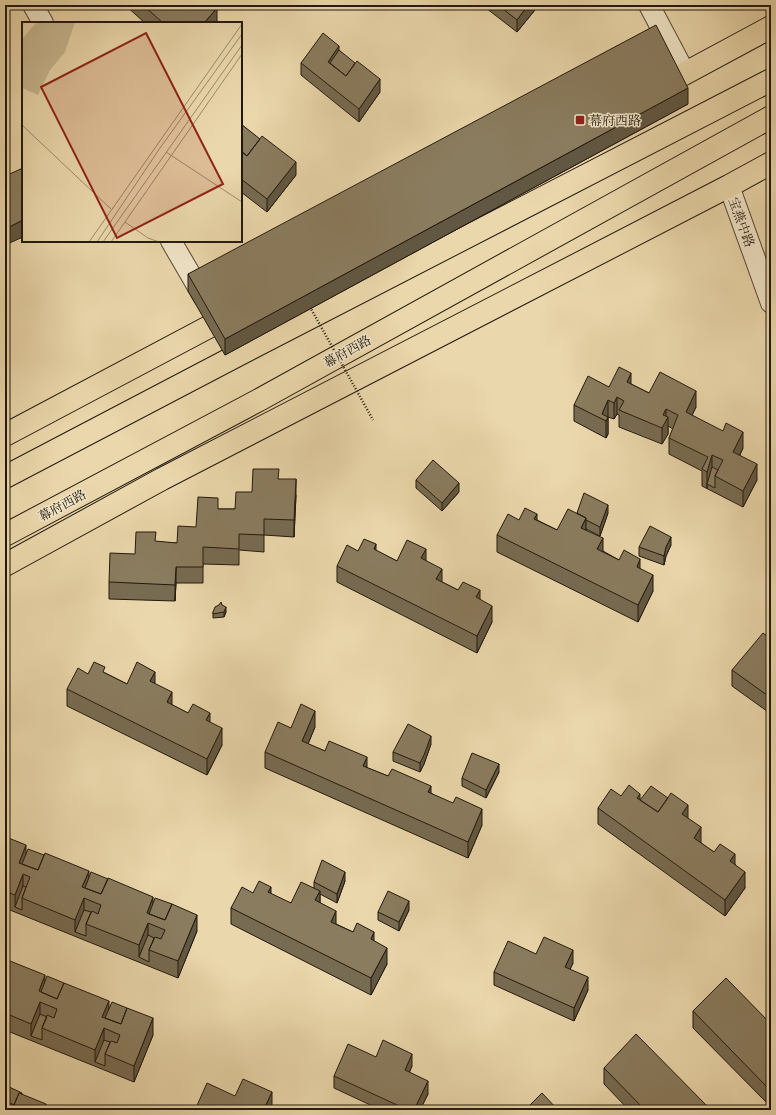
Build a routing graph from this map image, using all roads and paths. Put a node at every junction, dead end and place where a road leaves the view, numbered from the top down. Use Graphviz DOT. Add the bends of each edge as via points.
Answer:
graph roads {
  1 [pos="33,5"];
  2 [pos="649,5"];
  3 [pos="43,22"];
  4 [pos="771,27"];
  5 [pos="685,73"];
  6 [pos="771,80"];
  7 [pos="636,100"];
  8 [pos="771,117"];
  9 [pos="771,163"];
  10 [pos="729,186"];
  11 [pos="172,242"];
  12 [pos="771,303"];
  13 [pos="250,305"];
  14 [pos="309,306"];
  15 [pos="227,339"];
  16 [pos="373,420"];
  17 [pos="5,435"];
  18 [pos="5,477"];
  19 [pos="5,535"];
  20 [pos="5,565"];
  1 -- 3 [label="street"];
  2 -- 5 [label="street"];
  4 -- 5 [label="main road"];
  5 -- 7 [label="main road"];
  6 -- 15 [label="main road"];
  8 -- 19 [label="main road, 幕府西路" via="259,400"];
  9 -- 10 [label="main road, 幕府西路"];
  10 -- 12 [label="street, 宝燕中路"];
  10 -- 20 [label="main road, 幕府西路" via="162,479"];
  11 -- 15 [label="street"];
  13 -- 15 [label="main road"];
  14 -- 16 [label="path, bridge"];
  15 -- 17 [label="main road"];
  15 -- 18 [label="main road"];
}
